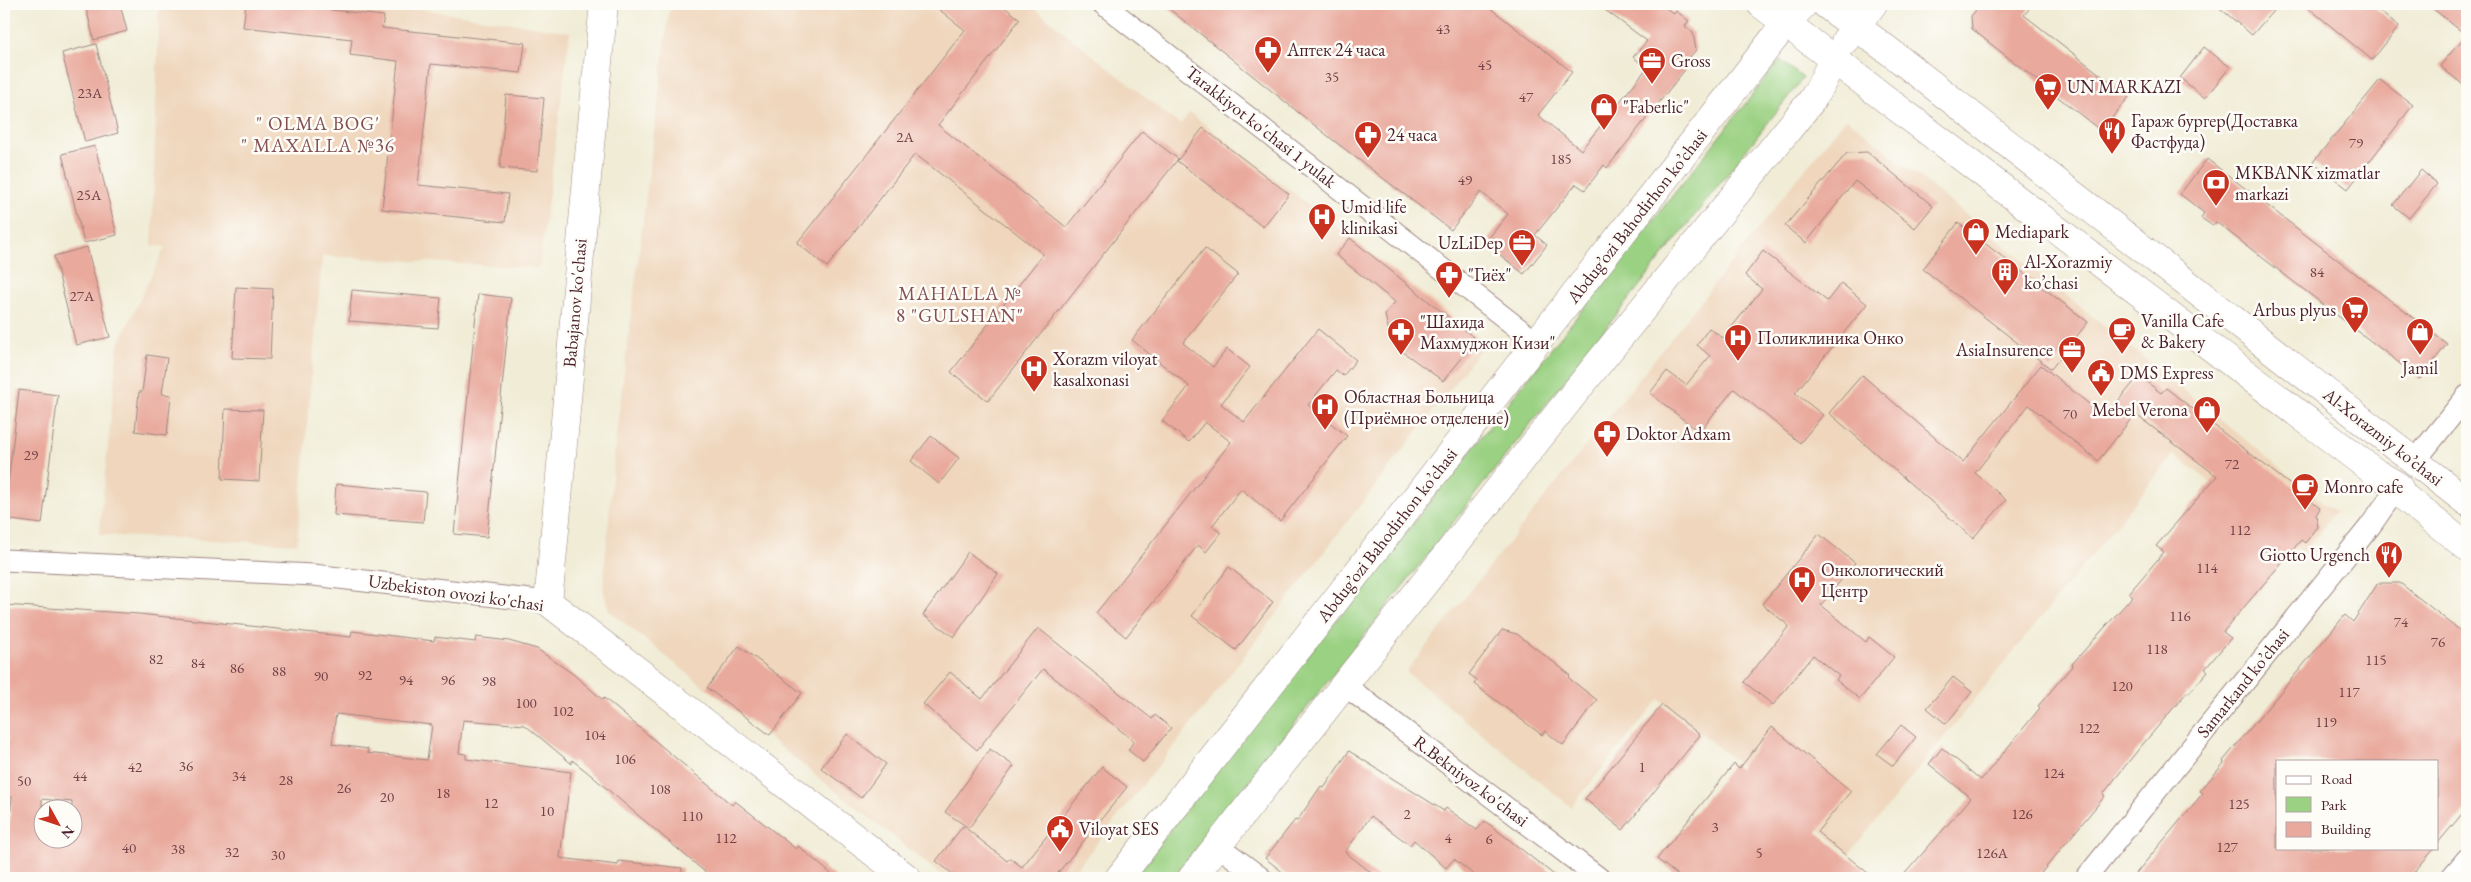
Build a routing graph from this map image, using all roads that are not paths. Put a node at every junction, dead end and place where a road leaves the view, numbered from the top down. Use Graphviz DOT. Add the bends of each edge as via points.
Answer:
graph roads {
  1 [pos="604,4"];
  2 [pos="1103,4"];
  3 [pos="1761,4"];
  4 [pos="1825,4"];
  5 [pos="1873,4"];
  6 [pos="1795,14"];
  7 [pos="1855,27"];
  8 [pos="1833,59"];
  9 [pos="1537,343"];
  10 [pos="2467,396"];
  11 [pos="2415,461"];
  12 [pos="2398,486"];
  13 [pos="2467,502"];
  14 [pos="2467,547"];
  15 [pos="4,560"];
  16 [pos="548,602"];
  17 [pos="1343,684"];
  18 [pos="1217,845"];
  19 [pos="2467,859"];
  20 [pos="907,878"];
  21 [pos="1119,878"];
  22 [pos="1192,878"];
  23 [pos="1261,878"];
  24 [pos="1598,878"];
  25 [pos="2086,878"];
  26 [pos="2452,878"];
  1 -- 16 [label="main road, Babajanov ko'chasi" via="582,210 566,426"];
  2 -- 9 [label="street, Tarakkiyot ko'chasi 1 yulak"];
  3 -- 6 [label="main road, Al-Xorazmiy ko’chasi"];
  4 -- 7 [label="main road, Al-Xorazmiy ko’chasi"];
  5 -- 7 [label="main road"];
  6 -- 8 [label="main road, Al-Xorazmiy ko’chasi"];
  6 -- 9 [label="main road, Abdug’ozi Bahodirhon ko’chasi"];
  7 -- 8 [label="main road"];
  7 -- 11 [label="main road, Al-Xorazmiy ko’chasi"];
  8 -- 12 [label="main road, Al-Xorazmiy ko’chasi" via="2376,473"];
  8 -- 17 [label="main road" via="1812,100"];
  9 -- 21 [label="main road, Abdug’ozi Bahodirhon ko’chasi"];
  10 -- 11 [label="street"];
  11 -- 13 [label="main road, Al-Xorazmiy ko’chasi"];
  12 -- 14 [label="main road, Al-Xorazmiy ko’chasi" via="2403,496"];
  12 -- 25 [label="street, Samarkand ko’chasi" via="2372,525"];
  15 -- 16 [label="street, Uzbekiston ovozi ko'chasi" via="313,575"];
  16 -- 20 [label="main road, Uzbekiston ovozi ko'chasi"];
  17 -- 18 [label="main road"];
  17 -- 24 [label="street, R.Bekniyoz ko'chasi"];
  18 -- 22 [label="main road"];
  18 -- 23 [label="street"];
  19 -- 26 [label="street"];
}
